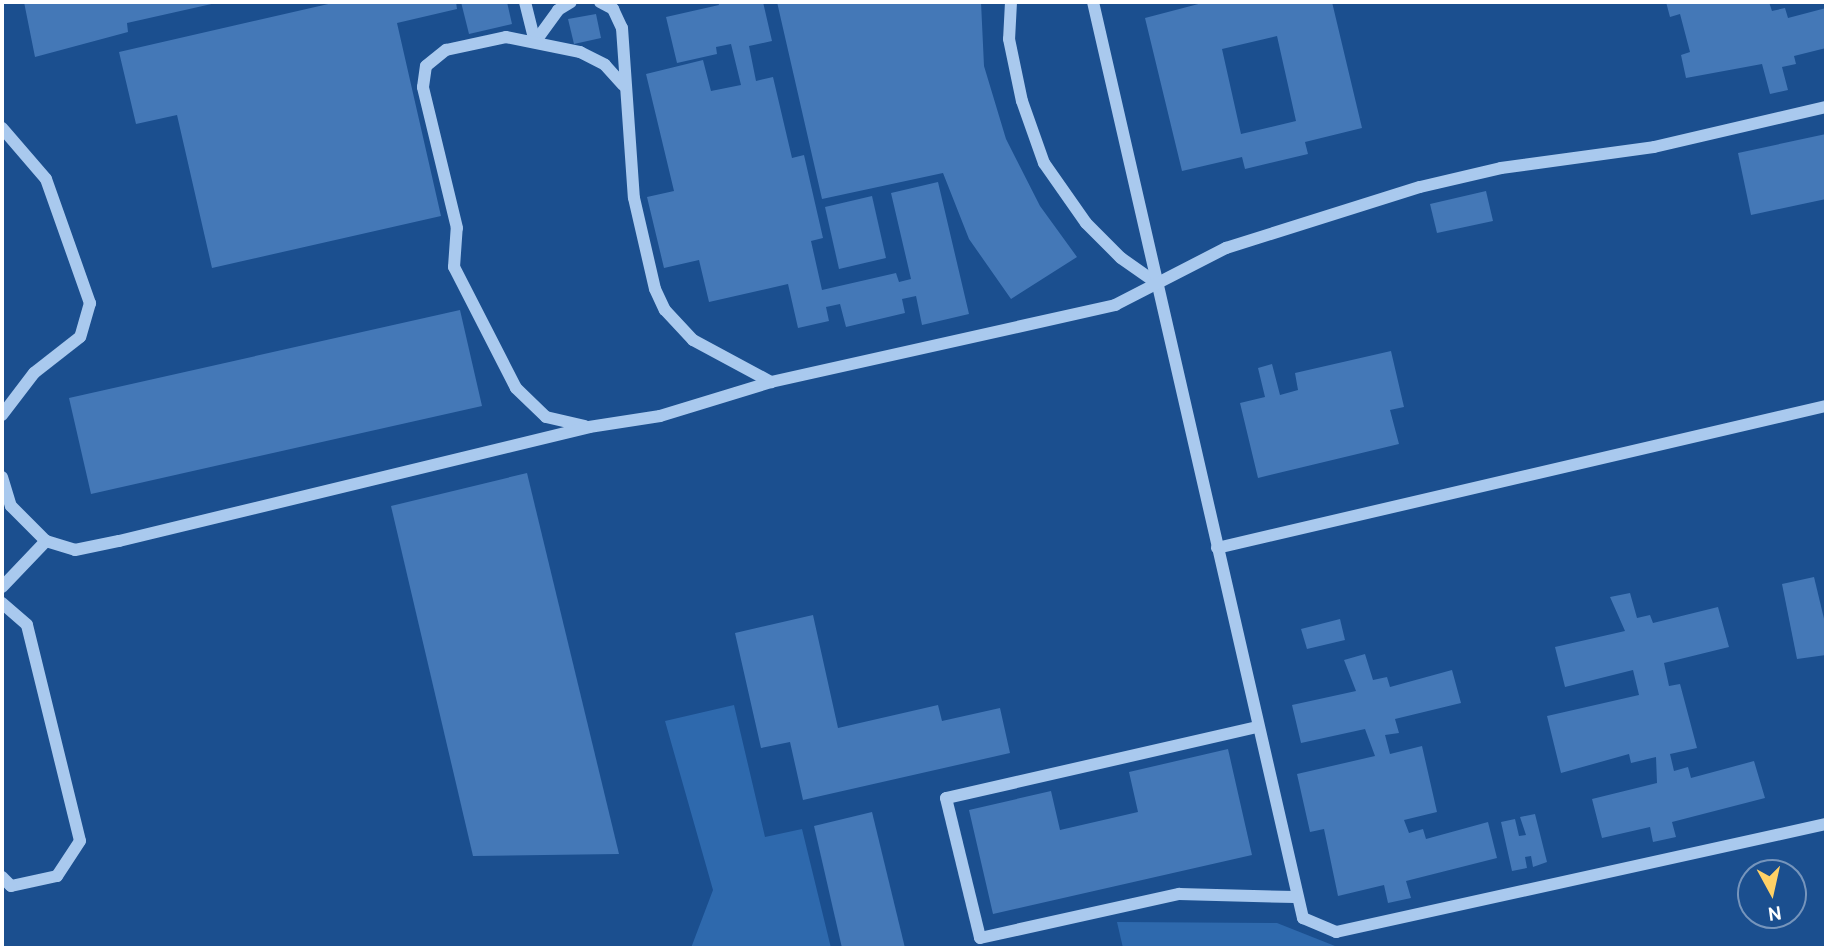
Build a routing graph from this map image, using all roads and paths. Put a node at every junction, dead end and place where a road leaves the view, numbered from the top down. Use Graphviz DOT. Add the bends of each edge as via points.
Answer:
graph roads {
  1 [pos="525,2"];
  2 [pos="571,2"];
  3 [pos="600,2"];
  4 [pos="1010,2"];
  5 [pos="1093,2"];
  6 [pos="535,42"];
  7 [pos="623,85"];
  8 [pos="1826,107"];
  9 [pos="2,128"];
  10 [pos="1155,282"];
  11 [pos="771,382"];
  12 [pos="1826,405"];
  13 [pos="2,415"];
  14 [pos="589,427"];
  15 [pos="2,477"];
  16 [pos="46,541"];
  17 [pos="1217,548"];
  18 [pos="2,587"];
  19 [pos="2,603"];
  20 [pos="1257,727"];
  21 [pos="1826,824"];
  22 [pos="2,877"];
  23 [pos="1295,897"];
  1 -- 6 [label="street"];
  2 -- 6 [label="street" via="558,10"];
  3 -- 7 [label="street" via="613,9 622,28"];
  4 -- 10 [label="street" via="1009,38 1022,101 1044,163 1086,223 1121,258"];
  5 -- 10 [label="street"];
  6 -- 7 [label="street" via="580,52 605,65"];
  6 -- 14 [label="street" via="506,37 446,50 426,66 423,87 457,228 454,267 516,388 546,417"];
  7 -- 11 [label="street" via="635,198 664,310 693,340"];
  8 -- 10 [label="street" via="1654,147 1501,168 1420,187 1226,248"];
  9 -- 13 [label="street" via="46,179 90,303 80,337 34,373"];
  10 -- 11 [label="street" via="1115,304"];
  10 -- 17 [label="street"];
  11 -- 14 [label="street" via="660,416"];
  12 -- 17 [label="street"];
  14 -- 16 [label="street" via="119,541 75,550"];
  15 -- 16 [label="street" via="12,506"];
  16 -- 18 [label="street"];
  17 -- 20 [label="street"];
  19 -- 22 [label="street" via="27,625 80,841 57,876 12,886"];
  20 -- 23 [label="street"];
  20 -- 23 [label="street" via="946,798 980,938 1179,894"];
  21 -- 23 [label="street" via="1336,932 1303,918"];
}
